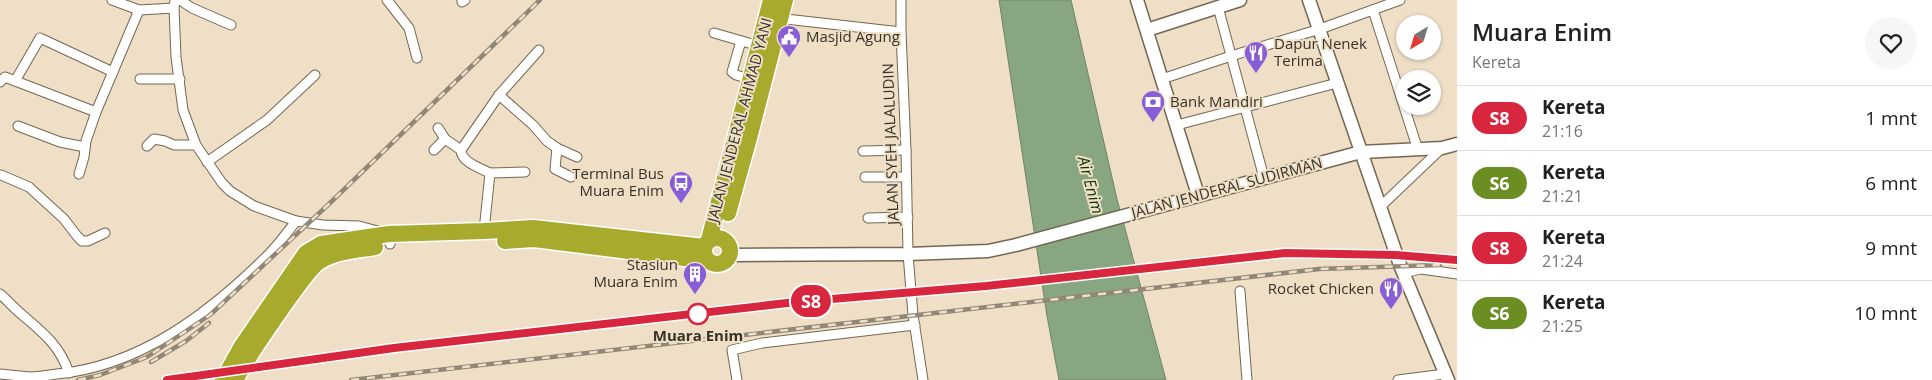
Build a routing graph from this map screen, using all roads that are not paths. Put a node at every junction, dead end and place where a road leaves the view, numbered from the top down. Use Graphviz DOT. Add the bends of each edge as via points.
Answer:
graph roads {
  1 [pos="112,0"];
  2 [pos="180,0"];
  3 [pos="387,0"];
  4 [pos="771,0"];
  5 [pos="785,0"];
  6 [pos="902,0"];
  7 [pos="1137,0"];
  8 [pos="1240,0"];
  9 [pos="1309,0"];
  10 [pos="1400,0"];
  11 [pos="175,4"];
  12 [pos="1218,7"];
  13 [pos="139,10"];
  14 [pos="1372,10"];
  15 [pos="774,18"];
  16 [pos="231,24"];
  17 [pos="1320,29"];
  18 [pos="1147,30"];
  19 [pos="901,32"];
  20 [pos="714,33"];
  21 [pos="741,41"];
  22 [pos="759,46"];
  23 [pos="539,50"];
  24 [pos="1231,56"];
  25 [pos="417,58"];
  26 [pos="113,72"];
  27 [pos="315,75"];
  28 [pos="140,79"];
  29 [pos="180,79"];
  30 [pos="750,79"];
  31 [pos="1162,79"];
  32 [pos="15,80"];
  33 [pos="0,82"];
  34 [pos="1337,83"];
  35 [pos="499,95"];
  36 [pos="1245,107"];
  37 [pos="96,112"];
  38 [pos="18,126"];
  39 [pos="1177,126"];
  40 [pos="438,128"];
  41 [pos="445,139"];
  42 [pos="1457,144"];
  43 [pos="196,145"];
  44 [pos="147,146"];
  45 [pos="85,147"];
  46 [pos="557,148"];
  47 [pos="1442,148"];
  48 [pos="434,150"];
  49 [pos="462,150"];
  50 [pos="906,150"];
  51 [pos="1418,150"];
  52 [pos="864,151"];
  53 [pos="1361,152"];
  54 [pos="577,157"];
  55 [pos="207,162"];
  56 [pos="525,172"];
  57 [pos="0,174"];
  58 [pos="79,174"];
  59 [pos="490,174"];
  60 [pos="571,177"];
  61 [pos="865,177"];
  62 [pos="906,177"];
  63 [pos="1264,178"];
  64 [pos="1198,195"];
  65 [pos="1380,207"];
  66 [pos="908,217"];
  67 [pos="868,218"];
  68 [pos="296,221"];
  69 [pos="484,231"];
  70 [pos="105,233"];
  71 [pos="390,239"];
  72 [pos="710,247"];
  73 [pos="729,254"];
  74 [pos="908,254"];
  75 [pos="1403,273"];
  76 [pos="1457,274"];
  77 [pos="1240,292"];
  78 [pos="0,294"];
  79 [pos="915,325"];
  80 [pos="69,373"];
  81 [pos="0,374"];
  82 [pos="1446,377"];
  83 [pos="223,380"];
  84 [pos="235,380"];
  85 [pos="737,380"];
  86 [pos="923,380"];
  87 [pos="1247,380"];
  88 [pos="1398,380"];
  1 -- 13 [label="street"];
  2 -- 16 [label="street"];
  3 -- 25 [label="street" via="409,28"];
  4 -- 15 [label="highway, JALAN JENDERAL AHMAD YANI"];
  5 -- 15 [label="highway, JALAN JENDERAL AHMAD YANI"];
  6 -- 19 [label="street, JALAN SYEH JALALUDIN"];
  7 -- 18 [label="main road"];
  8 -- 12 [label="main road"];
  9 -- 17 [label="main road"];
  10 -- 14 [label="street"];
  11 -- 13 [label="street"];
  11 -- 29 [label="street" via="176,57"];
  12 -- 18 [label="main road"];
  12 -- 24 [label="street"];
  13 -- 26 [label="street"];
  14 -- 17 [label="street"];
  14 -- 51 [label="street"];
  15 -- 19 [label="street"];
  15 -- 22 [label="highway, JALAN JENDERAL AHMAD YANI"];
  15 -- 72 [label="highway, JALAN JENDERAL AHMAD YANI" via="749,138"];
  17 -- 24 [label="street"];
  17 -- 34 [label="main road"];
  18 -- 31 [label="main road"];
  19 -- 50 [label="street, JALAN SYEH JALALUDIN"];
  20 -- 21 [label="street"];
  21 -- 22 [label="street"];
  21 -- 30 [label="street" via="732,72"];
  22 -- 30 [label="highway, JALAN JENDERAL AHMAD YANI"];
  23 -- 35 [label="street"];
  24 -- 31 [label="street"];
  24 -- 36 [label="street"];
  26 -- 32 [label="street" via="40,38"];
  26 -- 37 [label="street"];
  27 -- 55 [label="street" via="267,120"];
  28 -- 29 [label="street"];
  29 -- 43 [label="street" via="182,110"];
  30 -- 72 [label="highway, JALAN JENDERAL AHMAD YANI"];
  31 -- 39 [label="main road"];
  32 -- 33 [label="street" via="5,77"];
  32 -- 37 [label="street"];
  34 -- 36 [label="street"];
  34 -- 53 [label="main road"];
  35 -- 46 [label="street"];
  35 -- 49 [label="street"];
  36 -- 39 [label="street"];
  36 -- 63 [label="street"];
  37 -- 45 [label="street"];
  38 -- 45 [label="street" via="60,142"];
  39 -- 64 [label="main road"];
  40 -- 41 [label="street"];
  41 -- 48 [label="street"];
  41 -- 49 [label="street"];
  42 -- 47 [label="main road, JALAN JENDERAL SUDIRMAN"];
  43 -- 44 [label="street" via="174,145 154,139"];
  43 -- 55 [label="street"];
  45 -- 58 [label="street"];
  46 -- 54 [label="street"];
  46 -- 60 [label="street" via="555,170"];
  47 -- 51 [label="main road, JALAN JENDERAL SUDIRMAN"];
  47 -- 65 [label="street"];
  49 -- 59 [label="street" via="465,160"];
  50 -- 52 [label="street"];
  50 -- 62 [label="street, JALAN SYEH JALALUDIN"];
  51 -- 53 [label="main road, JALAN JENDERAL SUDIRMAN"];
  53 -- 63 [label="main road, JALAN JENDERAL SUDIRMAN"];
  53 -- 65 [label="main road"];
  55 -- 68 [label="street" via="230,191 254,206"];
  56 -- 59 [label="street"];
  57 -- 70 [label="street" via="29,187 64,219 82,241"];
  59 -- 69 [label="street"];
  61 -- 62 [label="street"];
  62 -- 66 [label="street, JALAN SYEH JALALUDIN"];
  63 -- 64 [label="main road, JALAN JENDERAL SUDIRMAN"];
  64 -- 74 [label="main road, JALAN JENDERAL SUDIRMAN" via="988,251"];
  65 -- 75 [label="main road"];
  66 -- 67 [label="street"];
  66 -- 74 [label="street, JALAN SYEH JALALUDIN"];
  68 -- 71 [label="street" via="359,226"];
  68 -- 80 [label="street" via="265,259 176,332 117,361"];
  69 -- 71 [label="highway"];
  69 -- 72 [label="highway" via="533,228"];
  71 -- 72 [label="highway" via="534,239"];
  71 -- 83 [label="highway" via="321,244 306,253 242,346"];
  71 -- 84 [label="highway" via="318,262"];
  72 -- 73 [label="highway" via="721,263"];
  73 -- 74 [label="main road, JALAN JENDERAL SUDIRMAN"];
  74 -- 79 [label="street, JALAN SYEH JALALUDIN"];
  75 -- 76 [label="street" via="1421,269"];
  75 -- 82 [label="main road"];
  77 -- 87 [label="street"];
  78 -- 80 [label="street" via="43,332 63,357"];
  79 -- 85 [label="street" via="781,340 732,350"];
  79 -- 86 [label="street, JALAN SYEH JALALUDIN"];
  80 -- 81 [label="street" via="32,377"];
  82 -- 88 [label="street"];
}
